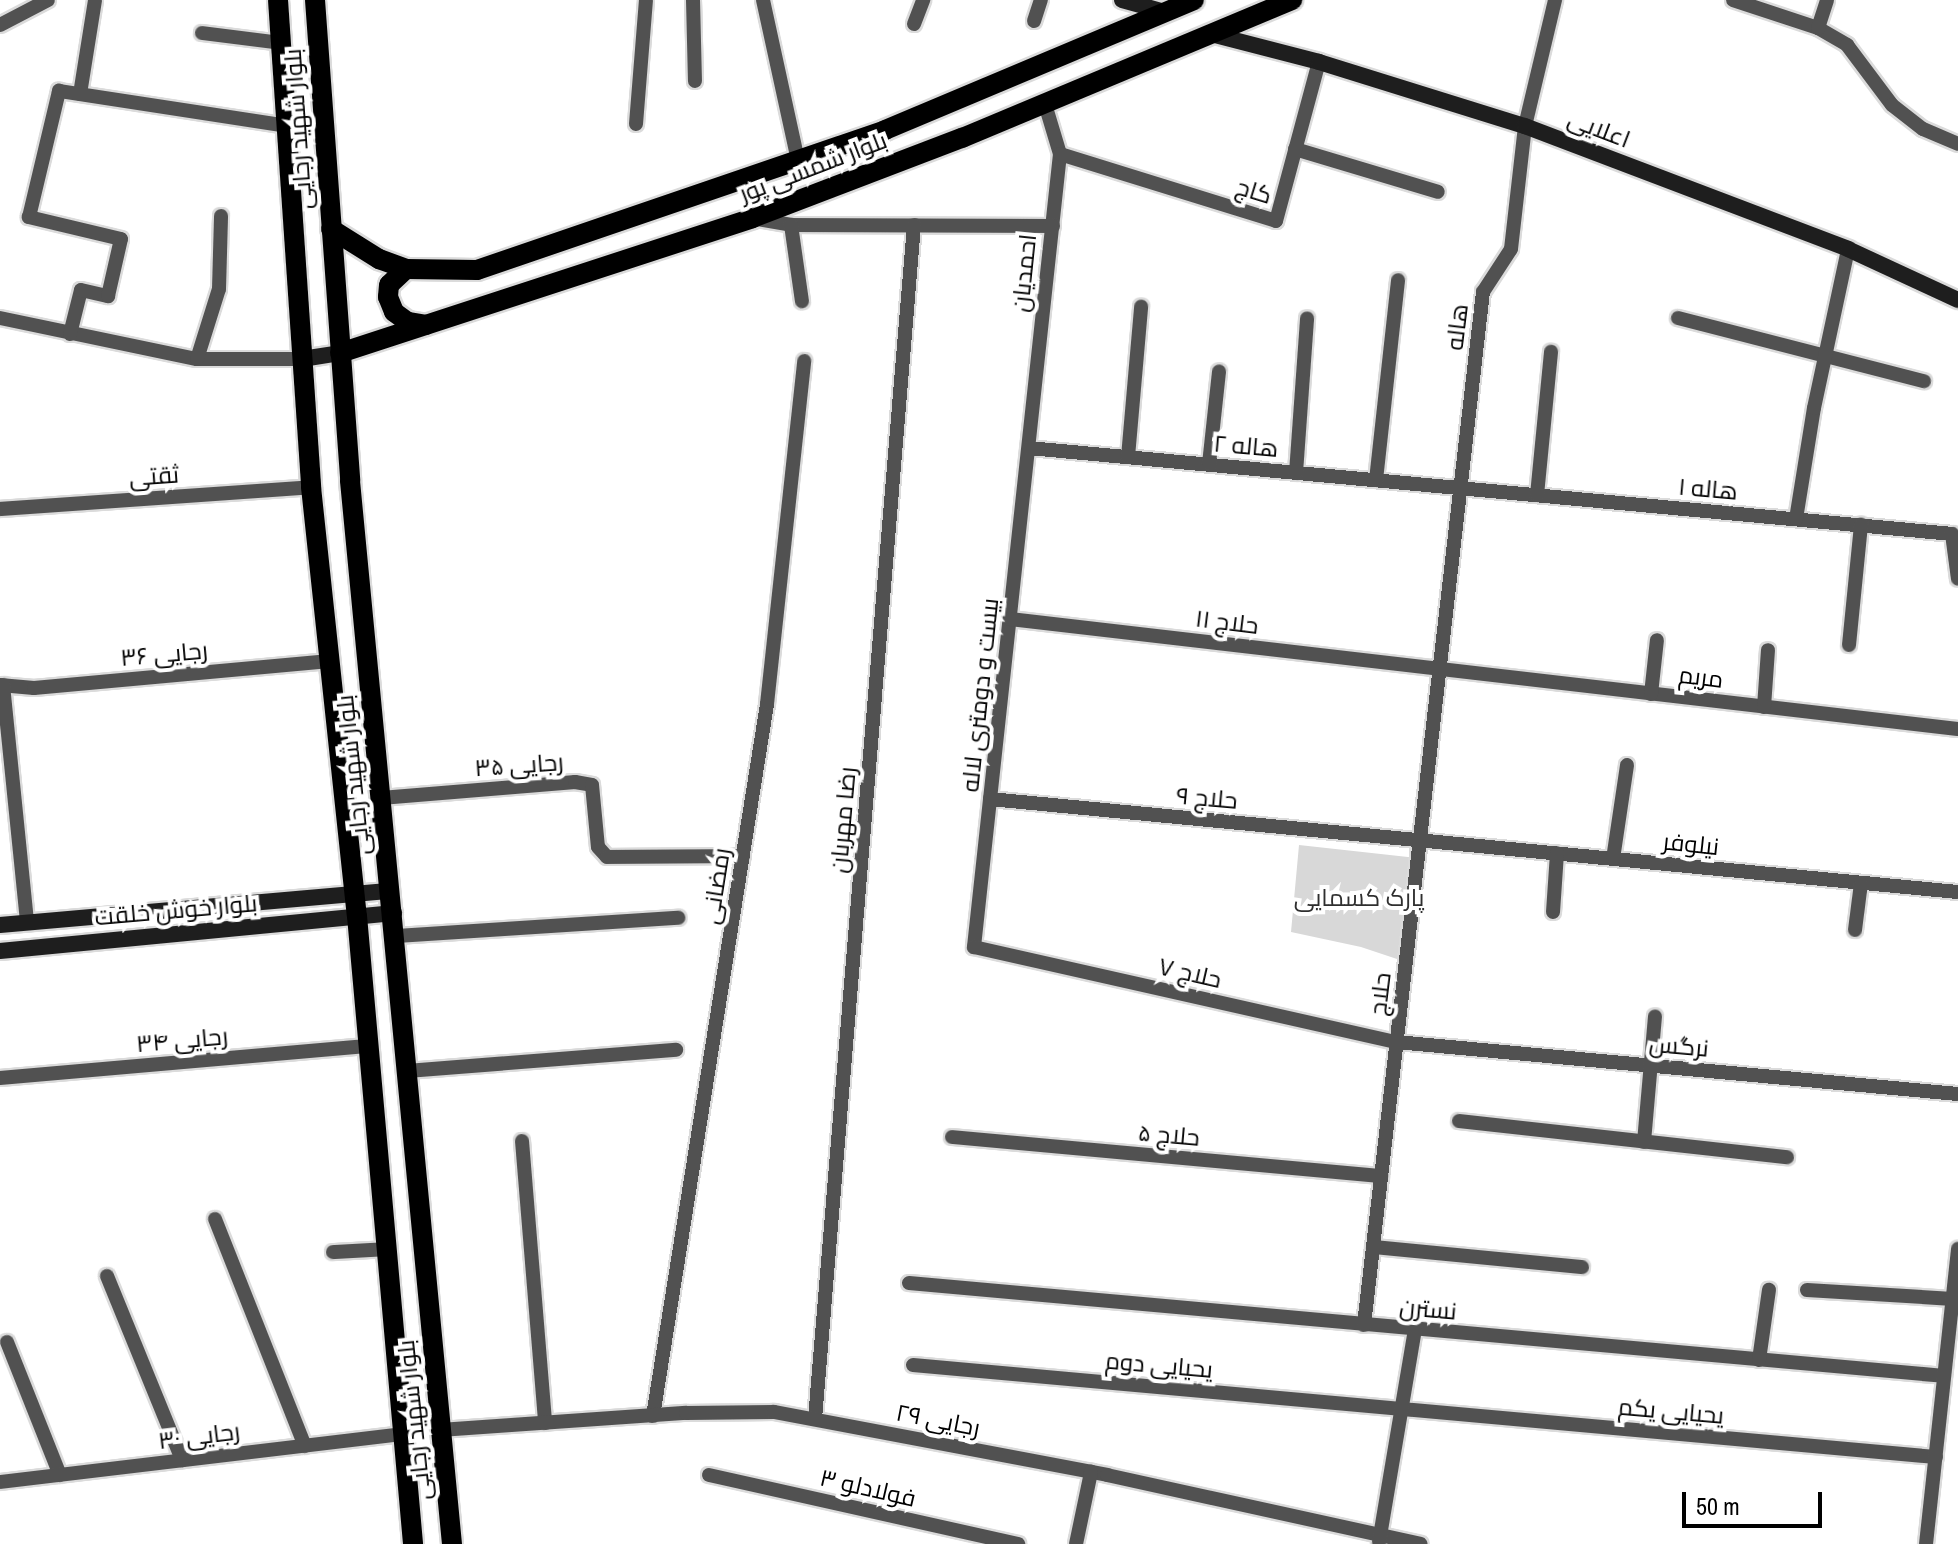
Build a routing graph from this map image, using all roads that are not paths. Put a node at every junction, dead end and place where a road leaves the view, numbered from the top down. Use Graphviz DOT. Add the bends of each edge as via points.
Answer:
graph roads {
  1 [pos="48,0"];
  2 [pos="95,0"];
  3 [pos="278,0"];
  4 [pos="315,0"];
  5 [pos="646,0"];
  6 [pos="693,0"];
  7 [pos="763,0"];
  8 [pos="923,0"];
  9 [pos="1041,0"];
  10 [pos="1122,0"];
  11 [pos="1194,0"];
  12 [pos="1292,0"];
  13 [pos="1555,0"];
  14 [pos="1733,0"];
  15 [pos="1827,0"];
  16 [pos="1165,12"];
  17 [pos="1034,21"];
  18 [pos="914,24"];
  19 [pos="0,25"];
  20 [pos="1818,28"];
  21 [pos="202,33"];
  22 [pos="1211,34"];
  23 [pos="281,43"];
  24 [pos="1319,62"];
  25 [pos="695,81"];
  26 [pos="80,94"];
  27 [pos="1045,104"];
  28 [pos="636,124"];
  29 [pos="287,126"];
  30 [pos="1525,126"];
  31 [pos="1958,144"];
  32 [pos="1295,149"];
  33 [pos="1060,154"];
  34 [pos="798,160"];
  35 [pos="1438,192"];
  36 [pos="221,216"];
  37 [pos="752,218"];
  38 [pos="791,225"];
  39 [pos="914,225"];
  40 [pos="1053,226"];
  41 [pos="331,229"];
  42 [pos="1848,249"];
  43 [pos="406,269"];
  44 [pos="1398,280"];
  45 [pos="1958,300"];
  46 [pos="802,301"];
  47 [pos="1141,307"];
  48 [pos="0,318"];
  49 [pos="1307,318"];
  50 [pos="1678,318"];
  51 [pos="426,325"];
  52 [pos="70,334"];
  53 [pos="1551,352"];
  54 [pos="340,353"];
  55 [pos="1825,356"];
  56 [pos="197,359"];
  57 [pos="302,359"];
  58 [pos="804,361"];
  59 [pos="1219,372"];
  60 [pos="1924,381"];
  61 [pos="1029,448"];
  62 [pos="1128,457"];
  63 [pos="1209,464"];
  64 [pos="1296,473"];
  65 [pos="1376,480"];
  66 [pos="311,487"];
  67 [pos="1459,488"];
  68 [pos="1537,495"];
  69 [pos="0,509"];
  70 [pos="1796,519"];
  71 [pos="1861,525"];
  72 [pos="1958,579"];
  73 [pos="1010,619"];
  74 [pos="1657,640"];
  75 [pos="1849,645"];
  76 [pos="1768,650"];
  77 [pos="330,661"];
  78 [pos="1439,669"];
  79 [pos="1,685"];
  80 [pos="1651,694"];
  81 [pos="1764,707"];
  82 [pos="1958,729"];
  83 [pos="1627,765"];
  84 [pos="381,798"];
  85 [pos="990,799"];
  86 [pos="1420,840"];
  87 [pos="1557,853"];
  88 [pos="743,856"];
  89 [pos="1613,859"];
  90 [pos="1861,883"];
  91 [pos="391,891"];
  92 [pos="1958,892"];
  93 [pos="354,895"];
  94 [pos="1553,912"];
  95 [pos="394,913"];
  96 [pos="357,916"];
  97 [pos="678,918"];
  98 [pos="27,922"];
  99 [pos="0,925"];
  100 [pos="1855,930"];
  101 [pos="396,936"];
  102 [pos="974,947"];
  103 [pos="0,951"];
  104 [pos="1655,1016"];
  105 [pos="1396,1042"];
  106 [pos="367,1046"];
  107 [pos="676,1050"];
  108 [pos="1649,1066"];
  109 [pos="407,1071"];
  110 [pos="0,1078"];
  111 [pos="1958,1094"];
  112 [pos="1459,1121"];
  113 [pos="952,1137"];
  114 [pos="522,1141"];
  115 [pos="1644,1142"];
  116 [pos="1787,1157"];
  117 [pos="1381,1176"];
  118 [pos="215,1219"];
  119 [pos="1373,1247"];
  120 [pos="386,1249"];
  121 [pos="1958,1249"];
  122 [pos="333,1252"];
  123 [pos="1582,1267"];
  124 [pos="107,1276"];
  125 [pos="909,1283"];
  126 [pos="1769,1290"];
  127 [pos="1807,1290"];
  128 [pos="1953,1299"];
  129 [pos="1364,1325"];
  130 [pos="1415,1329"];
  131 [pos="7,1342"];
  132 [pos="1759,1360"];
  133 [pos="913,1365"];
  134 [pos="1944,1376"];
  135 [pos="1402,1408"];
  136 [pos="653,1416"];
  137 [pos="815,1419"];
  138 [pos="545,1423"];
  139 [pos="440,1430"];
  140 [pos="403,1434"];
  141 [pos="305,1446"];
  142 [pos="1936,1457"];
  143 [pos="182,1460"];
  144 [pos="1091,1472"];
  145 [pos="60,1475"];
  146 [pos="709,1475"];
  147 [pos="0,1482"];
  148 [pos="1380,1540"];
  149 [pos="413,1544"];
  150 [pos="452,1544"];
  151 [pos="1018,1544"];
  152 [pos="1076,1544"];
  153 [pos="1420,1544"];
  154 [pos="1926,1544"];
  1 -- 19 [label="street"];
  2 -- 26 [label="street"];
  3 -- 23 [label="main road, بلوار شهید رجایی"];
  4 -- 41 [label="main road, بلوار شهید رجایی"];
  5 -- 28 [label="street"];
  6 -- 25 [label="street"];
  7 -- 34 [label="street"];
  8 -- 18 [label="street"];
  9 -- 17 [label="street"];
  10 -- 16 [label="street"];
  11 -- 16 [label="main road, بلوار شمسی پور"];
  12 -- 22 [label="main road, بلوار شمسی پور"];
  13 -- 30 [label="street, هاله"];
  14 -- 20 [label="street"];
  15 -- 20 [label="street"];
  16 -- 34 [label="main road, بلوار شمسی پور" via="885,130"];
  20 -- 31 [label="street" via="1847,45 1892,105 1923,129"];
  21 -- 23 [label="street"];
  22 -- 24 [label="street, اعلایی"];
  22 -- 27 [label="main road, بلوار شمسی پور"];
  23 -- 29 [label="main road, بلوار شهید رجایی"];
  24 -- 30 [label="street, اعلایی"];
  24 -- 32 [label="street, کاج"];
  26 -- 29 [label="street"];
  26 -- 52 [label="street" via="59,91 29,217 121,239 108,296 81,290"];
  27 -- 33 [label="street, احمدیان"];
  27 -- 37 [label="main road, بلوار شمسی پور"];
  29 -- 57 [label="main road, بلوار شهید رجایی"];
  30 -- 42 [label="street, اعلایی"];
  30 -- 67 [label="street, هاله" via="1511,249 1483,292"];
  32 -- 33 [label="street, کاج" via="1276,221"];
  32 -- 35 [label="street"];
  33 -- 40 [label="street, احمدیان"];
  34 -- 43 [label="main road, بلوار شمسی پور" via="477,270"];
  36 -- 56 [label="street" via="219,289"];
  37 -- 38 [label="street"];
  37 -- 51 [label="main road, بلوار شمسی پور"];
  38 -- 39 [label="street"];
  38 -- 46 [label="street"];
  39 -- 40 [label="street"];
  39 -- 137 [label="street, رضا مهربان"];
  40 -- 61 [label="street, احمدیان"];
  41 -- 43 [label="main road, بلوار شمسی پور"];
  41 -- 54 [label="main road, بلوار شهید رجایی"];
  42 -- 45 [label="street, اعلایی"];
  42 -- 55 [label="street"];
  43 -- 51 [label="main road" via="389,285 388,297 394,312"];
  44 -- 65 [label="street"];
  47 -- 62 [label="street"];
  48 -- 52 [label="street"];
  49 -- 64 [label="street"];
  50 -- 55 [label="street"];
  51 -- 54 [label="main road, بلوار شمسی پور"];
  52 -- 56 [label="street"];
  53 -- 68 [label="street"];
  54 -- 57 [label="street"];
  54 -- 84 [label="main road, بلوار شهید رجایی"];
  55 -- 60 [label="street"];
  55 -- 70 [label="street"];
  56 -- 57 [label="street"];
  57 -- 66 [label="main road, بلوار شهید رجایی"];
  58 -- 88 [label="street, رمضانی" via="767,704"];
  59 -- 63 [label="street"];
  61 -- 62 [label="street, هاله ۲"];
  61 -- 73 [label="street, بیست و دومتری لاله"];
  62 -- 63 [label="street, هاله ۲"];
  63 -- 64 [label="street, هاله ۲"];
  64 -- 65 [label="street, هاله ۲"];
  65 -- 67 [label="street, هاله ۲"];
  66 -- 69 [label="street, ثقتی"];
  66 -- 77 [label="main road, بلوار شهید رجایی"];
  67 -- 68 [label="street, هاله ۱"];
  67 -- 78 [label="street, هاله"];
  68 -- 70 [label="street, هاله ۱"];
  70 -- 71 [label="street, هاله ۱"];
  71 -- 72 [label="street, هاله ۱" via="1952,534"];
  71 -- 75 [label="street"];
  73 -- 78 [label="street, حلاج ۱۱"];
  73 -- 85 [label="street, بیست و دومتری لاله"];
  74 -- 80 [label="street"];
  76 -- 81 [label="street"];
  77 -- 79 [label="street, رجایی ۳۶" via="34,688"];
  77 -- 93 [label="main road, بلوار شهید رجایی"];
  78 -- 80 [label="street, مریم"];
  78 -- 86 [label="street, حلاج"];
  79 -- 98 [label="street"];
  80 -- 81 [label="street, مریم"];
  81 -- 82 [label="street, مریم"];
  83 -- 89 [label="street"];
  84 -- 88 [label="street, رجایی ۳۵" via="575,782 592,785 598,847 607,857"];
  84 -- 91 [label="main road, بلوار شهید رجایی"];
  85 -- 86 [label="street, حلاج ۹"];
  85 -- 102 [label="street, بیست و دومتری لاله"];
  86 -- 87 [label="street, نیلوفر"];
  86 -- 105 [label="street, حلاج"];
  87 -- 89 [label="street, نیلوفر"];
  87 -- 94 [label="street"];
  88 -- 136 [label="street, رمضانی"];
  89 -- 90 [label="street, نیلوفر"];
  90 -- 92 [label="street, نیلوفر"];
  90 -- 100 [label="street"];
  91 -- 93 [label="street, بلوار خوش خلقت"];
  91 -- 95 [label="main road, بلوار شهید رجایی"];
  93 -- 96 [label="main road, بلوار شهید رجایی"];
  93 -- 98 [label="street, بلوار خوش خلقت"];
  95 -- 96 [label="street, بلوار خوش خلقت"];
  95 -- 101 [label="main road, بلوار شهید رجایی"];
  96 -- 103 [label="street, بلوار خوش خلقت"];
  96 -- 106 [label="main road, بلوار شهید رجایی"];
  97 -- 101 [label="street"];
  98 -- 99 [label="street, بلوار خوش خلقت"];
  101 -- 109 [label="main road, بلوار شهید رجایی"];
  102 -- 105 [label="street, حلاج ۷"];
  104 -- 108 [label="street"];
  105 -- 108 [label="street, نرگس"];
  105 -- 117 [label="street, حلاج"];
  106 -- 110 [label="street, رجایی ۳۴"];
  106 -- 120 [label="main road, بلوار شهید رجایی"];
  107 -- 109 [label="street"];
  108 -- 111 [label="street, نرگس"];
  108 -- 115 [label="street"];
  109 -- 139 [label="main road, بلوار شهید رجایی"];
  112 -- 115 [label="street"];
  113 -- 117 [label="street, حلاج ۵"];
  114 -- 138 [label="street"];
  115 -- 116 [label="street"];
  117 -- 119 [label="street, حلاج"];
  118 -- 141 [label="street"];
  119 -- 123 [label="street"];
  119 -- 129 [label="street, حلاج"];
  120 -- 122 [label="street"];
  120 -- 140 [label="main road, بلوار شهید رجایی"];
  121 -- 128 [label="street"];
  124 -- 143 [label="street"];
  125 -- 129 [label="street, نسترن"];
  126 -- 132 [label="street"];
  127 -- 128 [label="street"];
  128 -- 134 [label="street"];
  129 -- 130 [label="street, نسترن"];
  130 -- 132 [label="street, نسترن"];
  130 -- 135 [label="street"];
  131 -- 145 [label="street"];
  132 -- 134 [label="street, نسترن"];
  133 -- 135 [label="street, یحیایی دوم"];
  134 -- 142 [label="street"];
  135 -- 142 [label="street, یحیایی یکم"];
  135 -- 148 [label="street"];
  136 -- 137 [label="street, رجایی ۲۹" via="774,1412"];
  136 -- 138 [label="street, رجایی ۲۹"];
  137 -- 144 [label="street, رجایی ۲۹"];
  138 -- 139 [label="street, رجایی ۲۹"];
  139 -- 150 [label="main road, بلوار شهید رجایی"];
  140 -- 141 [label="street, رجایی ۳۰"];
  140 -- 149 [label="main road, بلوار شهید رجایی"];
  141 -- 143 [label="street, رجایی ۳۰"];
  142 -- 154 [label="street"];
  143 -- 145 [label="street, رجایی ۳۰"];
  144 -- 148 [label="street, رجایی ۲۹"];
  144 -- 152 [label="street"];
  145 -- 147 [label="street, رجایی ۳۰"];
  146 -- 151 [label="street, فولادلو ۳"];
  148 -- 153 [label="street, رجایی ۲۹"];
}
